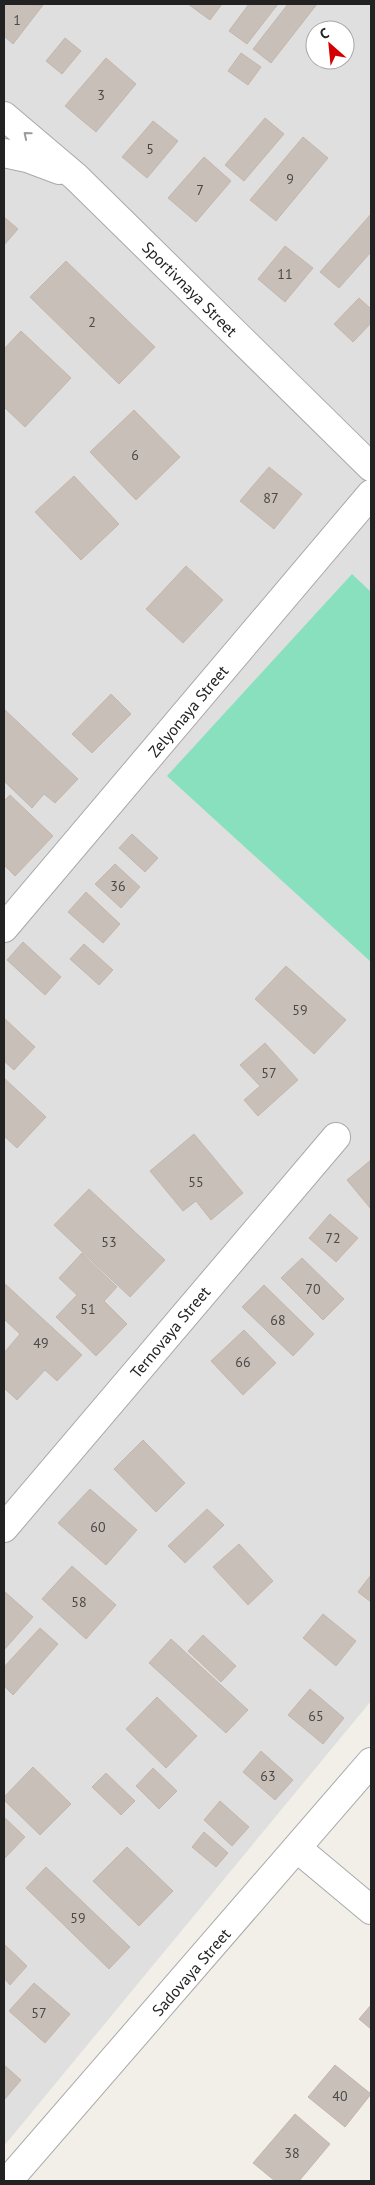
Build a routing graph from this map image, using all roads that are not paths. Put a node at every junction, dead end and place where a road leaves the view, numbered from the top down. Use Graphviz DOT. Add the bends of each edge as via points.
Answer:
graph roads {
  1 [pos="4,116"];
  2 [pos="4,153"];
  3 [pos="76,177"];
  4 [pos="371,467"];
  5 [pos="371,494"];
  6 [pos="4,928"];
  7 [pos="336,1137"];
  8 [pos="4,1528"];
  9 [pos="371,1762"];
  10 [pos="298,1849"];
  11 [pos="371,1910"];
  12 [pos="8,2181"];
  3 -- 1 [label="street, Sportivnaya Street, one-way"];
  2 -- 3 [label="street" via="27,158"];
  3 -- 4 [label="street, Sportivnaya Street"];
  5 -- 6 [label="street, Zelyonaya Street"];
  7 -- 8 [label="street, Ternovaya Street"];
  9 -- 10 [label="street, Sadovaya Street"];
  10 -- 11 [label="street"];
  10 -- 12 [label="street, Sadovaya Street"];
}
